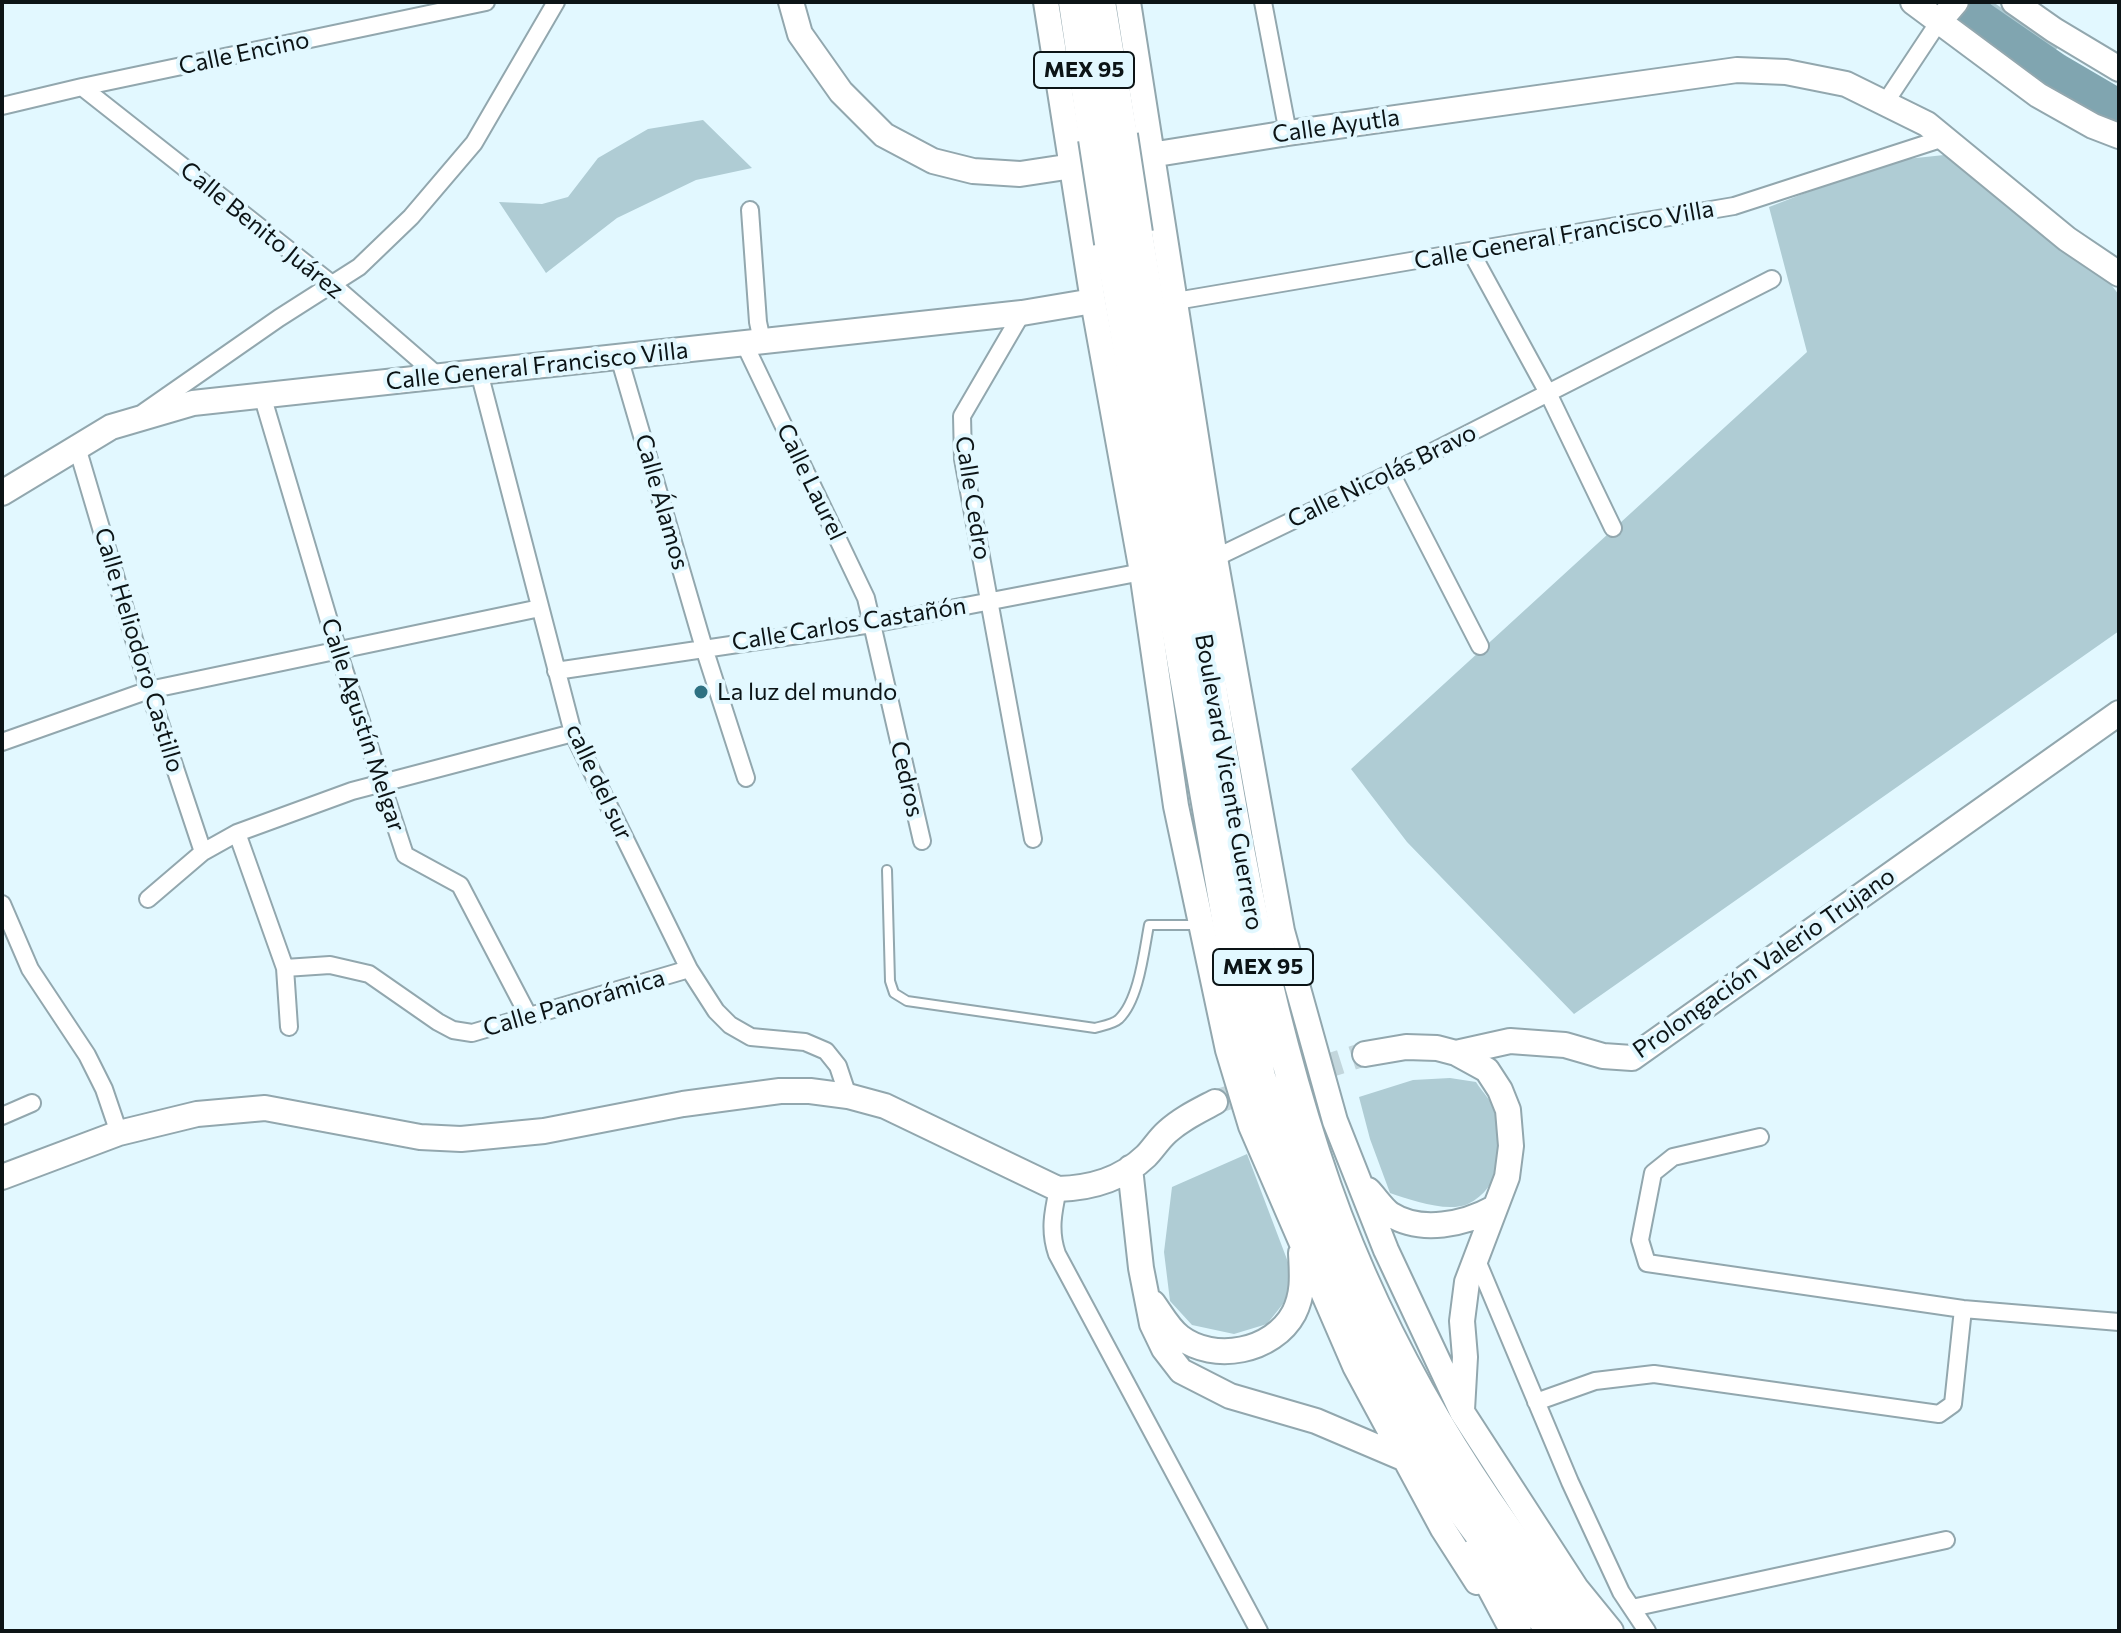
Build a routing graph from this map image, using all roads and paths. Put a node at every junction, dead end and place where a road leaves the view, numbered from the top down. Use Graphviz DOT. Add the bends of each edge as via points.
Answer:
graph roads {
  1 [pos="486,2"];
  2 [pos="556,2"];
  3 [pos="791,2"];
  4 [pos="1046,2"];
  5 [pos="1074,2"];
  6 [pos="1100,2"];
  7 [pos="1128,2"];
  8 [pos="1263,2"];
  9 [pos="1913,2"];
  10 [pos="2014,2"];
  11 [pos="1946,13"];
  12 [pos="2119,69"];
  13 [pos="82,87"];
  14 [pos="1885,103"];
  15 [pos="2,106"];
  16 [pos="1288,133"];
  17 [pos="2119,136"];
  18 [pos="1108,137"];
  19 [pos="1944,138"];
  20 [pos="1153,155"];
  21 [pos="1071,166"];
  22 [pos="750,210"];
  23 [pos="1124,238"];
  24 [pos="1471,252"];
  25 [pos="2116,266"];
  26 [pos="1772,279"];
  27 [pos="332,284"];
  28 [pos="1093,301"];
  29 [pos="1176,301"];
  30 [pos="1022,313"];
  31 [pos="753,342"];
  32 [pos="619,357"];
  33 [pos="479,372"];
  34 [pos="438,376"];
  35 [pos="1548,393"];
  36 [pos="262,395"];
  37 [pos="130,421"];
  38 [pos="77,447"];
  39 [pos="1391,473"];
  40 [pos="2,493"];
  41 [pos="1613,528"];
  42 [pos="1215,558"];
  43 [pos="1142,572"];
  44 [pos="989,601"];
  45 [pos="540,608"];
  46 [pos="872,624"];
  47 [pos="1480,646"];
  48 [pos="704,648"];
  49 [pos="338,651"];
  50 [pos="556,671"];
  51 [pos="149,690"];
  52 [pos="2119,713"];
  53 [pos="573,733"];
  54 [pos="2,742"];
  55 [pos="746,778"];
  56 [pos="381,783"];
  57 [pos="237,833"];
  58 [pos="1033,839"];
  59 [pos="922,841"];
  60 [pos="203,852"];
  61 [pos="887,870"];
  62 [pos="148,899"];
  63 [pos="2,904"];
  64 [pos="1201,925"];
  65 [pos="285,968"];
  66 [pos="689,969"];
  67 [pos="528,1015"];
  68 [pos="289,1027"];
  69 [pos="1456,1053"];
  70 [pos="1365,1054"];
  71 [pos="848,1096"];
  72 [pos="1215,1102"];
  73 [pos="32,1103"];
  74 [pos="2,1116"];
  75 [pos="119,1133"];
  76 [pos="1760,1137"];
  77 [pos="1130,1168"];
  78 [pos="2,1177"];
  79 [pos="1358,1178"];
  80 [pos="1058,1189"];
  81 [pos="1494,1208"];
  82 [pos="1300,1238"];
  83 [pos="1476,1258"];
  84 [pos="1144,1292"];
  85 [pos="1963,1309"];
  86 [pos="2119,1322"];
  87 [pos="1536,1402"];
  88 [pos="1462,1412"];
  89 [pos="1416,1461"];
  90 [pos="1946,1540"];
  91 [pos="1632,1608"];
  92 [pos="1259,1631"];
  93 [pos="1514,1631"];
  94 [pos="1552,1631"];
  95 [pos="1585,1631"];
  96 [pos="1611,1631"];
  97 [pos="1647,1631"];
  1 -- 13 [label="street, Calle Encino"];
  2 -- 27 [label="street" via="474,143 411,217 359,267"];
  3 -- 21 [label="main road, Calle Ayutla" via="800,34 841,92 884,135 933,161 973,171 1020,174"];
  4 -- 21 [label="main road, Boulevard Vicente Guerrero"];
  5 -- 18 [label="highway, Boulevard Vicente Guerrero / MEX 95"];
  6 -- 18 [label="highway, Boulevard Vicente Guerrero / MEX 95"];
  7 -- 20 [label="main road, Boulevard Vicente Guerrero"];
  8 -- 16 [label="street"];
  9 -- 11 [label="main road"];
  10 -- 12 [label="main road"];
  11 -- 14 [label="street"];
  11 -- 17 [label="main road" via="1971,44 2038,95"];
  13 -- 15 [label="street, Calle Encino"];
  13 -- 27 [label="street, Calle Benito Juárez"];
  14 -- 16 [label="main road, Calle Ayutla" via="1846,84 1786,72 1737,70"];
  14 -- 19 [label="main road, Calle Ayutla"];
  16 -- 20 [label="main road, Calle Ayutla"];
  18 -- 23 [label="highway, Boulevard Vicente Guerrero / MEX 95, bridge"];
  19 -- 24 [label="street, Calle General Francisco Villa" via="1734,206"];
  19 -- 25 [label="main road, Calle Ayutla" via="2067,239"];
  20 -- 21 [label="main road, Calle Ayutla"];
  20 -- 29 [label="main road, Boulevard Vicente Guerrero"];
  21 -- 28 [label="main road, Boulevard Vicente Guerrero"];
  22 -- 31 [label="street, Calle Laurel" via="758,322"];
  23 -- 89 [label="highway, Boulevard Vicente Guerrero / MEX 95" via="1228,924 1260,1077 1348,1314"];
  23 -- 95 [label="highway, Boulevard Vicente Guerrero / MEX 95" via="1189,549 1252,923 1327,1188 1374,1301 1442,1434 1533,1569"];
  24 -- 29 [label="street, Calle General Francisco Villa"];
  24 -- 35 [label="street"];
  26 -- 35 [label="street, Calle Nicolás Bravo"];
  27 -- 34 [label="street, Calle Benito Juárez"];
  27 -- 37 [label="street"];
  28 -- 30 [label="main road, Calle General Francisco Villa"];
  28 -- 43 [label="main road, Boulevard Vicente Guerrero"];
  29 -- 42 [label="main road, Boulevard Vicente Guerrero"];
  30 -- 31 [label="main road, Calle General Francisco Villa"];
  30 -- 44 [label="street, Calle Cedro" via="962,416 963,459"];
  31 -- 32 [label="main road, Calle General Francisco Villa"];
  31 -- 46 [label="street, Calle Laurel" via="866,598"];
  32 -- 33 [label="main road, Calle General Francisco Villa"];
  32 -- 48 [label="street, Calle Álamos"];
  33 -- 34 [label="main road, Calle General Francisco Villa"];
  33 -- 45 [label="street, calle del sur"];
  34 -- 36 [label="main road, Calle General Francisco Villa"];
  35 -- 39 [label="street, Calle Nicolás Bravo"];
  35 -- 41 [label="street"];
  36 -- 37 [label="main road, Calle General Francisco Villa" via="193,403"];
  36 -- 49 [label="street, Calle Agustín Melgar"];
  37 -- 38 [label="main road, Calle General Francisco Villa"];
  38 -- 40 [label="main road, Calle General Francisco Villa"];
  38 -- 51 [label="street, Calle Heliodoro Castillo"];
  39 -- 42 [label="street, Calle Nicolás Bravo"];
  39 -- 47 [label="street"];
  42 -- 79 [label="main road, Boulevard Vicente Guerrero" via="1282,931 1335,1121"];
  43 -- 44 [label="street, Calle Carlos Castañón"];
  43 -- 64 [label="main road, Boulevard Vicente Guerrero" via="1176,806"];
  44 -- 46 [label="street, Calle Carlos Castañón"];
  44 -- 58 [label="street, Calle Cedro"];
  45 -- 49 [label="street"];
  45 -- 50 [label="street, calle del sur"];
  46 -- 48 [label="street, Calle Carlos Castañón"];
  46 -- 59 [label="street, Cedros"];
  48 -- 50 [label="street, Calle Carlos Castañón"];
  48 -- 55 [label="street, Calle Álamos"];
  49 -- 51 [label="street"];
  49 -- 56 [label="street, Calle Agustín Melgar"];
  50 -- 53 [label="street, calle del sur"];
  51 -- 54 [label="street"];
  51 -- 60 [label="street, Calle Heliodoro Castillo"];
  52 -- 69 [label="main road, Prolongación Valerio Trujano" via="1646,1051 1632,1058 1603,1056 1565,1045 1510,1041"];
  53 -- 56 [label="street"];
  53 -- 66 [label="street, calle del sur"];
  56 -- 57 [label="street"];
  56 -- 67 [label="street, Calle Agustín Melgar" via="405,855 460,885"];
  57 -- 60 [label="street"];
  57 -- 65 [label="street"];
  60 -- 62 [label="street"];
  61 -- 64 [label="lane" via="890,981 894,993 907,1001 1095,1028 1118,1020 1129,1004 1149,925"];
  63 -- 75 [label="street" via="30,969 87,1055"];
  64 -- 82 [label="main road, Boulevard Vicente Guerrero" via="1247,1114"];
  65 -- 67 [label="street, Calle Panorámica" via="330,965 369,974 453,1030 472,1033"];
  65 -- 68 [label="street"];
  66 -- 67 [label="street, Calle Panorámica"];
  66 -- 71 [label="street, calle del sur" via="730,1025 751,1037 805,1042 826,1051 838,1066"];
  69 -- 70 [label="main road, Prolongación Valerio Trujano" via="1406,1047"];
  69 -- 81 [label="main road" via="1487,1070 1508,1110 1511,1159"];
  71 -- 75 [label="main road" via="780,1091 544,1131 461,1139 420,1137 265,1108 197,1114"];
  71 -- 80 [label="main road" via="894,1111"];
  72 -- 77 [label="main road" via="1189,1115"];
  73 -- 74 [label="street"];
  75 -- 78 [label="main road"];
  76 -- 85 [label="street" via="1673,1157 1653,1173 1640,1240 1647,1263"];
  77 -- 80 [label="main road" via="1110,1181"];
  77 -- 84 [label="main road"];
  79 -- 81 [label="main road" via="1390,1214 1412,1222 1452,1225"];
  79 -- 88 [label="main road, Boulevard Vicente Guerrero"];
  80 -- 92 [label="street" via="1051,1224 1057,1254"];
  81 -- 83 [label="main road"];
  82 -- 84 [label="main road" via="1302,1288 1293,1314 1282,1328 1249,1349 1222,1352 1180,1337"];
  82 -- 89 [label="main road, Boulevard Vicente Guerrero" via="1355,1366"];
  83 -- 87 [label="street"];
  83 -- 88 [label="main road" via="1462,1321"];
  84 -- 89 [label="main road" via="1152,1324 1181,1371 1230,1396 1316,1421"];
  85 -- 86 [label="street"];
  85 -- 87 [label="street" via="1953,1404 1939,1414 1654,1374 1595,1381"];
  87 -- 91 [label="street"];
  88 -- 96 [label="main road, Boulevard Vicente Guerrero" via="1576,1588"];
  89 -- 93 [label="highway"];
  89 -- 94 [label="highway, Boulevard Vicente Guerrero / MEX 95"];
  90 -- 91 [label="street"];
  91 -- 97 [label="street"];
}
